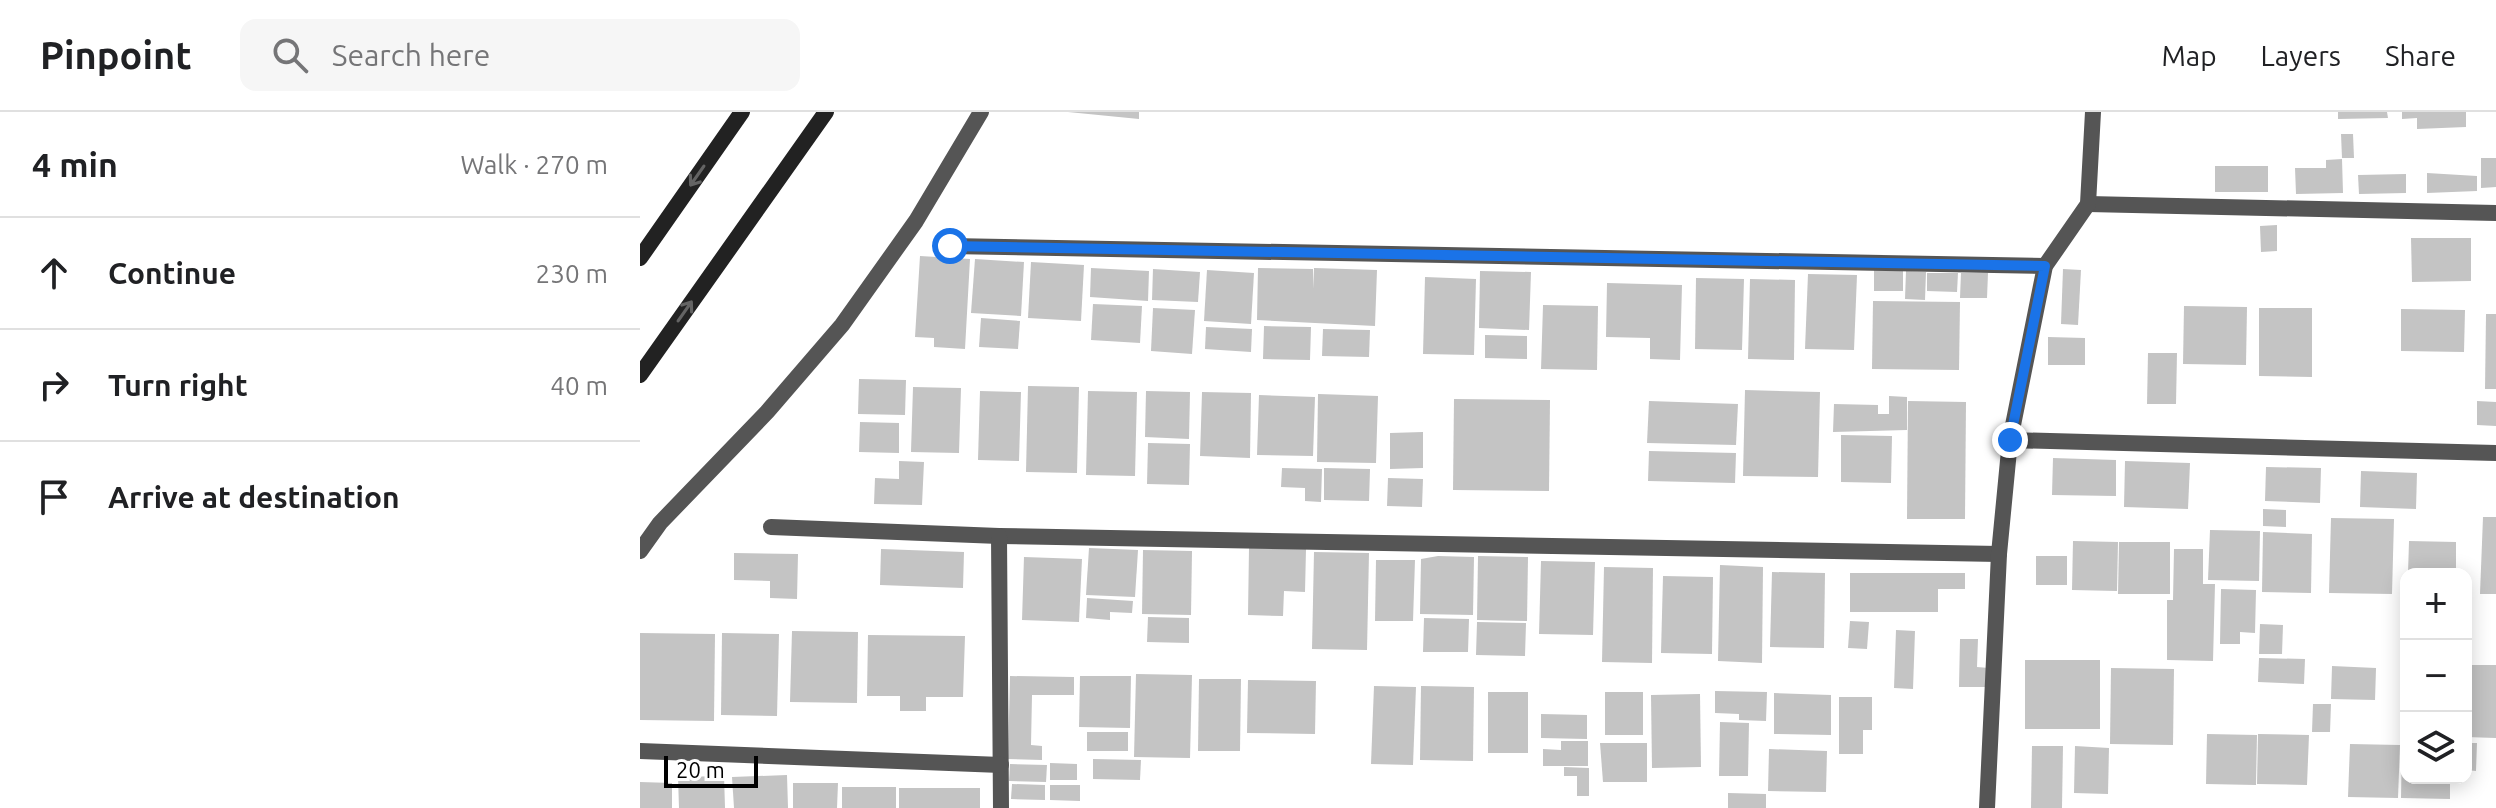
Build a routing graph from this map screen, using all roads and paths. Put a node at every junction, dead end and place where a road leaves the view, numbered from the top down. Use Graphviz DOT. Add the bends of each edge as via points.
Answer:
graph roads {
  1 [pos="742,112"];
  2 [pos="826,112"];
  3 [pos="981,112"];
  4 [pos="2093,112"];
  5 [pos="2088,204"];
  6 [pos="2496,213"];
  7 [pos="950,246"];
  8 [pos="640,258"];
  9 [pos="2045,266"];
  10 [pos="640,375"];
  11 [pos="2010,440"];
  12 [pos="2496,453"];
  13 [pos="771,527"];
  14 [pos="999,536"];
  15 [pos="640,551"];
  16 [pos="1999,554"];
  17 [pos="640,751"];
  18 [pos="1001,765"];
  19 [pos="1001,808"];
  20 [pos="1987,808"];
  1 -- 8 [label="main road, one-way"];
  10 -- 2 [label="main road, one-way"];
  3 -- 15 [label="street" via="916,221 842,325"];
  4 -- 5 [label="street"];
  5 -- 6 [label="street"];
  5 -- 9 [label="street"];
  7 -- 9 [label="street"];
  9 -- 11 [label="street"];
  11 -- 12 [label="street"];
  11 -- 16 [label="street"];
  13 -- 14 [label="street"];
  14 -- 16 [label="street"];
  14 -- 18 [label="street"];
  16 -- 20 [label="street"];
  17 -- 18 [label="street"];
  18 -- 19 [label="street"];
}
